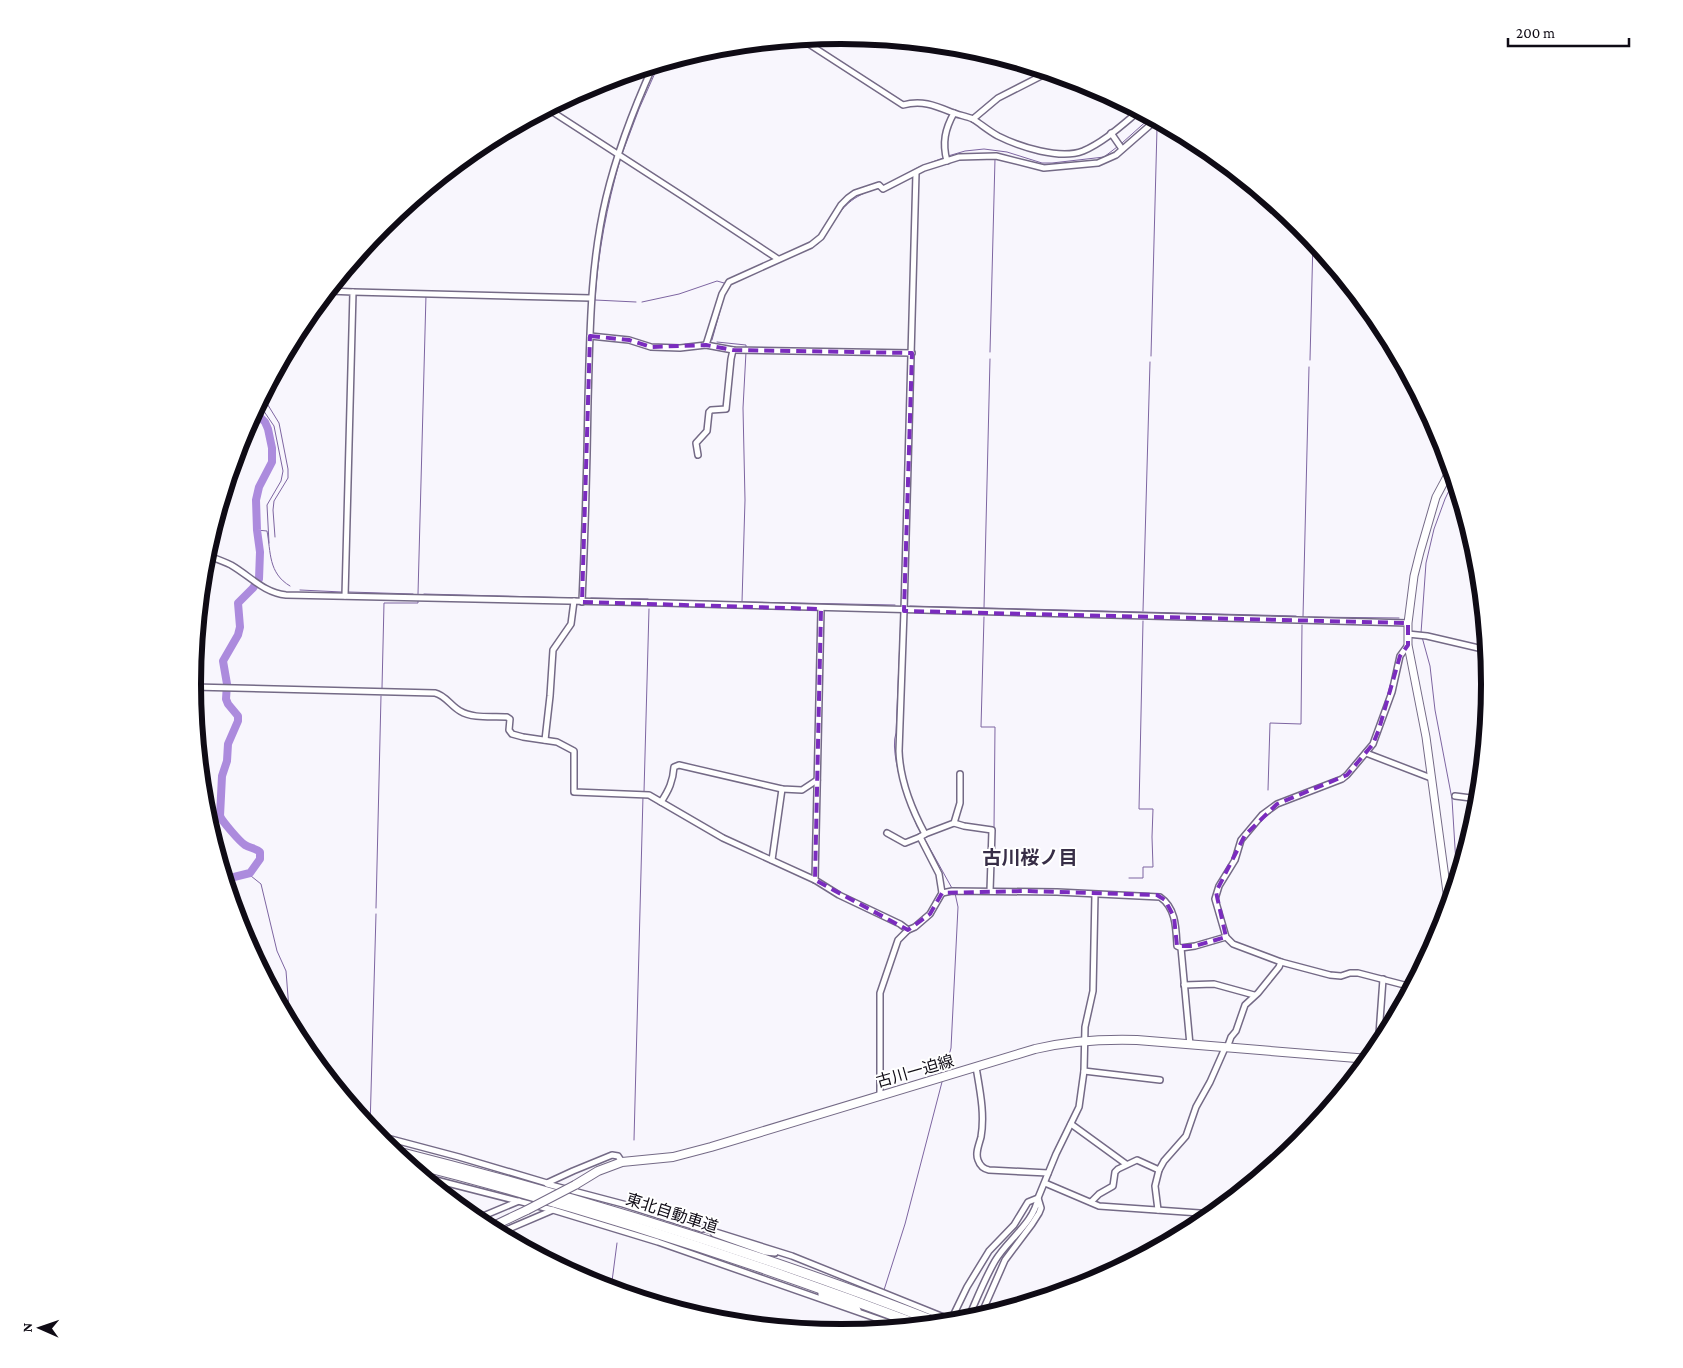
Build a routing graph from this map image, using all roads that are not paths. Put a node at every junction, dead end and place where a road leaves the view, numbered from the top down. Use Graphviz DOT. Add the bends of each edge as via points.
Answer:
graph roads {
  1 [pos="809,45"];
  2 [pos="651,74"];
  3 [pos="1041,76"];
  4 [pos="554,112"];
  5 [pos="954,114"];
  6 [pos="1133,115"];
  7 [pos="973,120"];
  8 [pos="1151,124"];
  9 [pos="1111,133"];
  10 [pos="1122,149"];
  11 [pos="619,154"];
  12 [pos="947,160"];
  13 [pos="916,173"];
  14 [pos="778,259"];
  15 [pos="336,291"];
  16 [pos="353,292"];
  17 [pos="591,298"];
  18 [pos="590,336"];
  19 [pos="706,345"];
  20 [pos="733,350"];
  21 [pos="910,353"];
  22 [pos="698,455"];
  23 [pos="1447,477"];
  24 [pos="214,559"];
  25 [pos="345,596"];
  26 [pos="574,601"];
  27 [pos="582,602"];
  28 [pos="821,609"];
  29 [pos="904,611"];
  30 [pos="1408,623"];
  31 [pos="1408,634"];
  32 [pos="1408,645"];
  33 [pos="1480,648"];
  34 [pos="201,687"];
  35 [pos="545,740"];
  36 [pos="1366,753"];
  37 [pos="960,774"];
  38 [pos="1431,778"];
  39 [pos="817,780"];
  40 [pos="782,789"];
  41 [pos="1455,796"];
  42 [pos="1471,798"];
  43 [pos="661,802"];
  44 [pos="954,823"];
  45 [pos="887,833"];
  46 [pos="923,836"];
  47 [pos="772,860"];
  48 [pos="815,880"];
  49 [pos="990,891"];
  50 [pos="1447,893"];
  51 [pos="942,894"];
  52 [pos="1095,894"];
  53 [pos="908,930"];
  54 [pos="1226,937"];
  55 [pos="1181,948"];
  56 [pos="1281,962"];
  57 [pos="1383,979"];
  58 [pos="1184,984"];
  59 [pos="1406,985"];
  60 [pos="1254,996"];
  61 [pos="1379,1031"];
  62 [pos="1085,1040"];
  63 [pos="1190,1045"];
  64 [pos="1226,1048"];
  65 [pos="1361,1058"];
  66 [pos="976,1067"];
  67 [pos="1084,1071"];
  68 [pos="1160,1080"];
  69 [pos="880,1096"];
  70 [pos="1071,1124"];
  71 [pos="391,1139"];
  72 [pos="408,1154"];
  73 [pos="622,1162"];
  74 [pos="1126,1164"];
  75 [pos="420,1166"];
  76 [pos="1159,1170"];
  77 [pos="1048,1173"];
  78 [pos="438,1180"];
  79 [pos="547,1183"];
  80 [pos="1045,1183"];
  81 [pos="1038,1198"];
  82 [pos="520,1201"];
  83 [pos="1091,1202"];
  84 [pos="553,1210"];
  85 [pos="1158,1210"];
  86 [pos="1201,1213"];
  87 [pos="486,1216"];
  88 [pos="498,1224"];
  89 [pos="700,1228"];
  90 [pos="507,1229"];
  91 [pos="697,1256"];
  92 [pos="792,1256"];
  93 [pos="828,1276"];
  94 [pos="768,1280"];
  95 [pos="868,1286"];
  96 [pos="821,1293"];
  97 [pos="984,1308"];
  98 [pos="972,1311"];
  99 [pos="860,1313"];
  100 [pos="957,1314"];
  101 [pos="942,1316"];
  102 [pos="928,1318"];
  103 [pos="907,1321"];
  104 [pos="888,1323"];
  1 -- 5 [label="street" via="903,105 914,102 931,104"];
  2 -- 11 [label="street"];
  3 -- 7 [label="street" via="998,98"];
  4 -- 11 [label="street"];
  5 -- 7 [label="street"];
  5 -- 12 [label="street" via="944,139"];
  6 -- 9 [label="street"];
  7 -- 9 [label="street" via="1012,142 1052,153 1084,150"];
  8 -- 10 [label="street"];
  9 -- 10 [label="street"];
  10 -- 12 [label="street" via="1098,163 1053,168 996,156"];
  11 -- 14 [label="street"];
  11 -- 17 [label="street" via="600,226"];
  12 -- 13 [label="street"];
  13 -- 14 [label="street" via="883,190 879,184 855,193 841,206 817,241"];
  13 -- 21 [label="street"];
  14 -- 19 [label="street" via="733,279 725,287"];
  15 -- 16 [label="street"];
  16 -- 17 [label="street"];
  16 -- 25 [label="street"];
  17 -- 18 [label="street"];
  18 -- 19 [label="street" via="629,340 651,347"];
  18 -- 27 [label="street"];
  19 -- 20 [label="street"];
  20 -- 21 [label="street"];
  20 -- 22 [label="street" via="726,409 709,412 707,431 696,443"];
  21 -- 29 [label="street"];
  23 -- 30 [label="street" via="1436,498 1420,552"];
  24 -- 25 [label="street" via="233,566 278,594"];
  25 -- 26 [label="street"];
  26 -- 27 [label="street"];
  26 -- 35 [label="street" via="571,624 552,650"];
  27 -- 28 [label="street"];
  28 -- 29 [label="street"];
  28 -- 39 [label="street"];
  29 -- 30 [label="street"];
  29 -- 46 [label="street" via="899,760 903,782"];
  30 -- 31 [label="street"];
  31 -- 32 [label="street"];
  31 -- 33 [label="street"];
  32 -- 36 [label="street" via="1400,656 1392,692 1373,744"];
  32 -- 38 [label="street"];
  34 -- 35 [label="street" via="435,693 469,715 507,717 512,734"];
  35 -- 43 [label="street" via="559,742 574,751 574,792 644,794"];
  36 -- 38 [label="street"];
  36 -- 54 [label="street" via="1342,779 1276,804 1244,835 1235,860 1216,892 1216,906"];
  37 -- 44 [label="street" via="960,803"];
  38 -- 50 [label="street"];
  39 -- 40 [label="street" via="802,790"];
  39 -- 48 [label="street"];
  40 -- 43 [label="street" via="679,765 674,767 671,787"];
  40 -- 47 [label="street"];
  41 -- 42 [label="street"];
  43 -- 47 [label="street" via="723,838"];
  44 -- 46 [label="street"];
  44 -- 49 [label="street" via="992,830"];
  45 -- 46 [label="street" via="905,843"];
  46 -- 51 [label="street" via="939,874"];
  47 -- 48 [label="street"];
  48 -- 53 [label="street"];
  49 -- 51 [label="street"];
  49 -- 52 [label="street"];
  51 -- 53 [label="street" via="930,914"];
  52 -- 55 [label="street" via="1160,896 1174,917 1177,946"];
  52 -- 62 [label="street" via="1093,991"];
  53 -- 69 [label="street" via="898,940 880,993"];
  54 -- 55 [label="street"];
  54 -- 56 [label="street" via="1232,944"];
  55 -- 58 [label="street"];
  56 -- 57 [label="street" via="1335,976 1354,972"];
  56 -- 60 [label="street"];
  57 -- 59 [label="street"];
  57 -- 61 [label="street"];
  58 -- 60 [label="street" via="1214,984"];
  58 -- 63 [label="street"];
  60 -- 64 [label="street" via="1245,1005"];
  62 -- 63 [label="main road, 古川一迫線"];
  62 -- 66 [label="main road, 古川一迫線" via="1043,1047"];
  62 -- 67 [label="street"];
  63 -- 64 [label="main road, 古川一迫線"];
  64 -- 65 [label="main road, 古川一迫線"];
  64 -- 76 [label="street" via="1196,1107 1186,1136"];
  66 -- 69 [label="main road, 古川一迫線"];
  66 -- 77 [label="street" via="983,1111 978,1161 989,1170"];
  67 -- 68 [label="street"];
  67 -- 70 [label="street" via="1079,1107"];
  69 -- 73 [label="main road, 古川一迫線" via="685,1154"];
  70 -- 74 [label="street"];
  70 -- 77 [label="street"];
  71 -- 79 [label="street"];
  72 -- 102 [label="highway, 東北自動車道" via="563,1195 679,1230"];
  73 -- 79 [label="street" via="618,1156 612,1155"];
  73 -- 88 [label="main road, 古川一迫線, bridge" via="598,1171"];
  74 -- 76 [label="street" via="1137,1160"];
  74 -- 83 [label="street" via="1115,1172 1111,1188"];
  75 -- 103 [label="highway, 東北自動車道" via="560,1203 676,1239"];
  76 -- 85 [label="street" via="1155,1186"];
  77 -- 80 [label="street"];
  78 -- 82 [label="street"];
  79 -- 89 [label="street"];
  80 -- 81 [label="street"];
  80 -- 83 [label="street"];
  81 -- 97 [label="street" via="1039,1213 1005,1260"];
  81 -- 98 [label="street" via="1030,1217 995,1261"];
  81 -- 100 [label="street" via="1028,1202 1014,1225 989,1251 967,1287"];
  82 -- 84 [label="street"];
  82 -- 87 [label="street"];
  83 -- 85 [label="street" via="1099,1206"];
  84 -- 90 [label="street"];
  84 -- 91 [label="street"];
  85 -- 86 [label="street"];
  89 -- 92 [label="street"];
  89 -- 92 [label="street" via="738,1244"];
  91 -- 94 [label="street"];
  91 -- 94 [label="street" via="733,1264"];
  92 -- 95 [label="street"];
  93 -- 95 [label="street"];
  94 -- 99 [label="street"];
  95 -- 101 [label="street"];
  96 -- 99 [label="street" via="856,1307"];
  99 -- 104 [label="street"];
}
